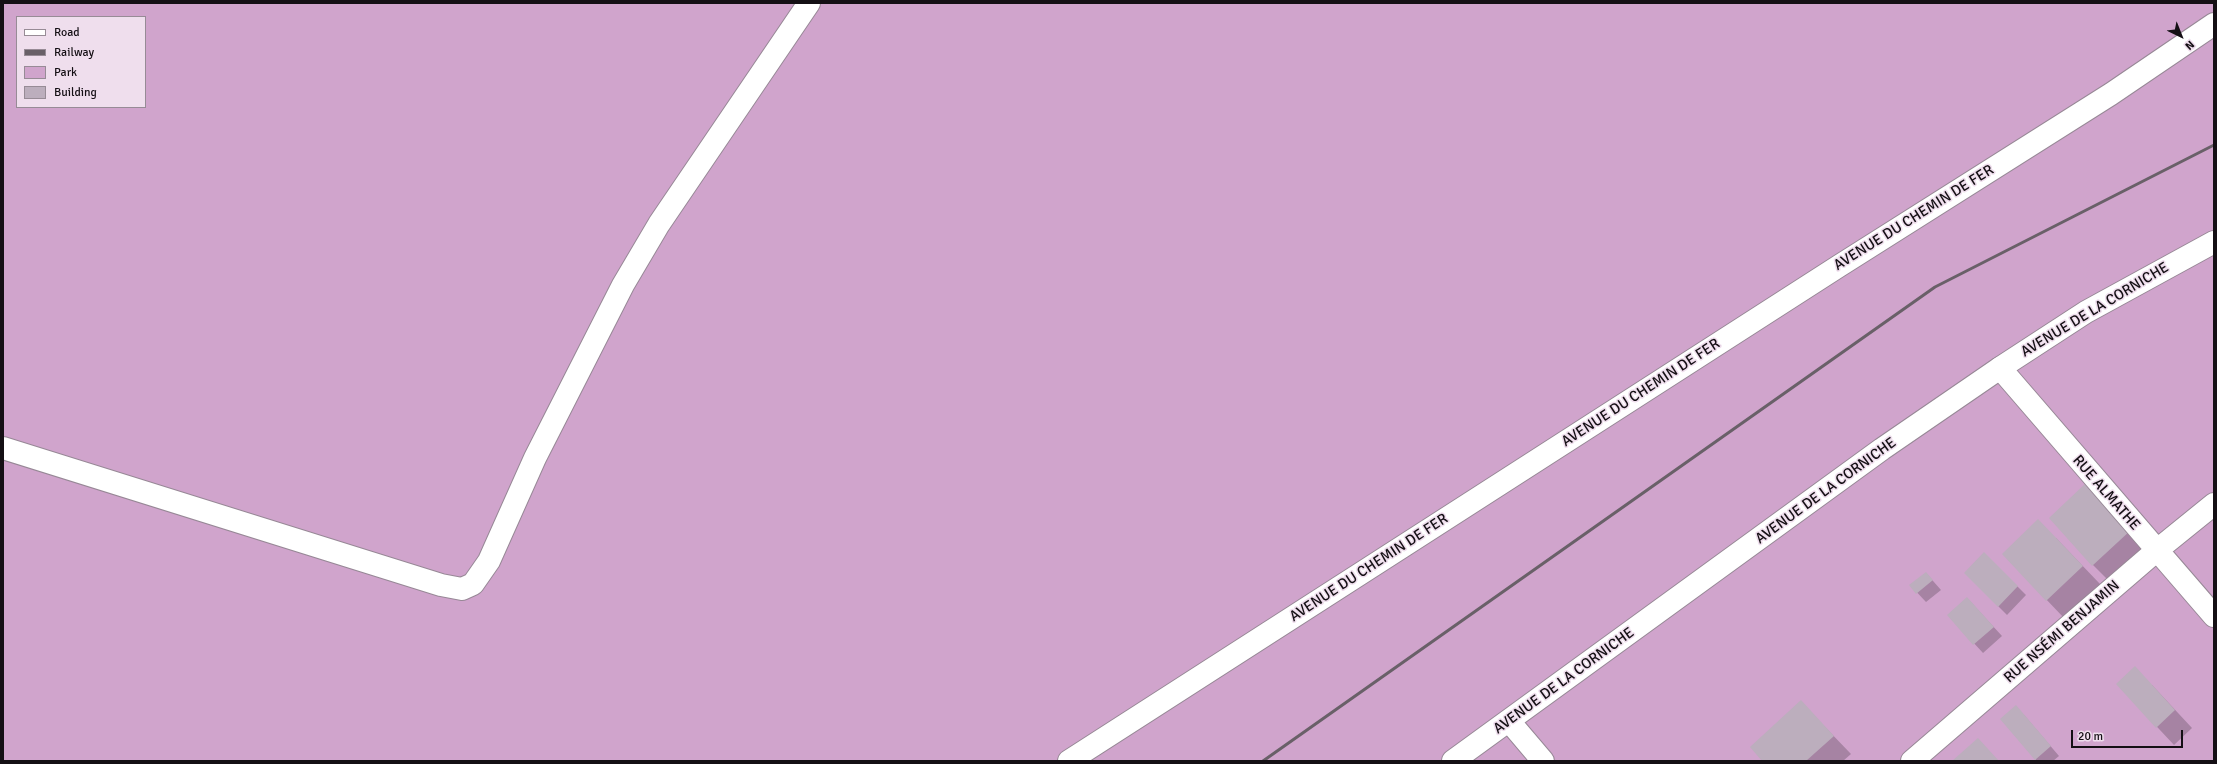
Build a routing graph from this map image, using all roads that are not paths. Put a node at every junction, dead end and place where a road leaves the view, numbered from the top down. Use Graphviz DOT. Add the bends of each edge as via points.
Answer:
graph roads {
  1 [pos="809,3"];
  2 [pos="2214,24"];
  3 [pos="2214,242"];
  4 [pos="2000,368"];
  5 [pos="3,448"];
  6 [pos="2214,504"];
  7 [pos="2156,550"];
  8 [pos="2214,616"];
  9 [pos="1509,721"];
  10 [pos="1069,761"];
  11 [pos="1453,761"];
  12 [pos="1543,761"];
  13 [pos="1912,761"];
  1 -- 5 [label="street" via="659,224 623,285 535,458 489,561 473,584 462,589 442,585"];
  2 -- 10 [label="street, AVENUE DU CHEMIN DE FER" via="2111,94"];
  3 -- 4 [label="street, AVENUE DE LA CORNICHE" via="2086,312"];
  4 -- 7 [label="street, RUE ALMATHE"];
  4 -- 9 [label="street, AVENUE DE LA CORNICHE" via="1882,449"];
  6 -- 7 [label="street, RUE NSÉMI BENJAMIN"];
  7 -- 8 [label="street, RUE ALMATHE"];
  7 -- 13 [label="street, RUE NSÉMI BENJAMIN"];
  9 -- 11 [label="street, AVENUE DE LA CORNICHE"];
  9 -- 12 [label="street"];
}
